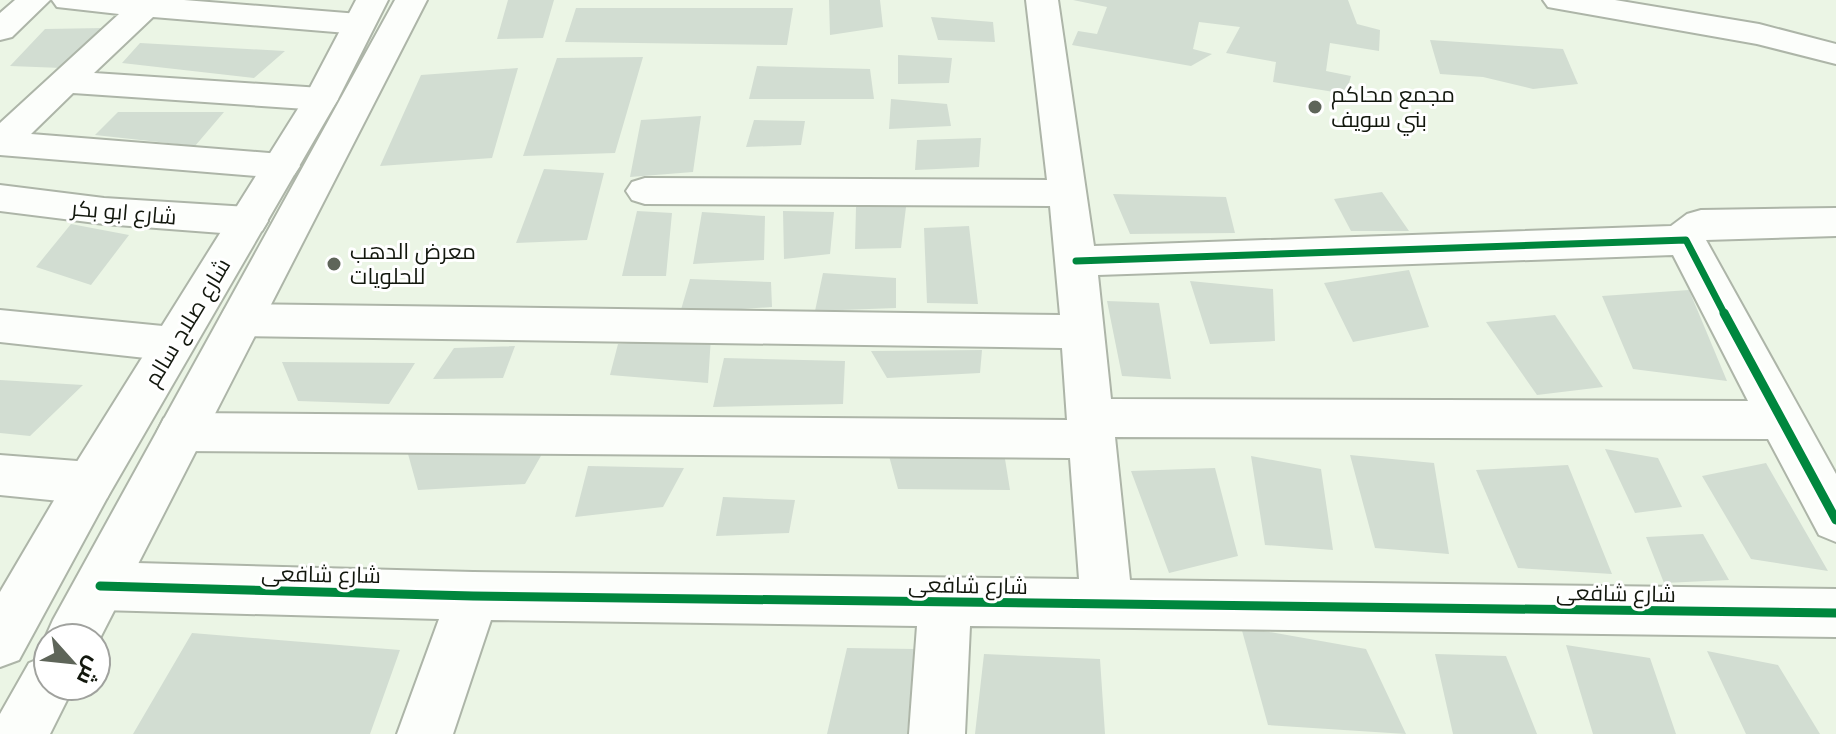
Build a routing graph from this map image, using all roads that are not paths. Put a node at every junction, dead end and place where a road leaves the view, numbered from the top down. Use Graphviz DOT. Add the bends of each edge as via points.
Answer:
graph roads {
  1 [pos="34,0"];
  2 [pos="68,0"];
  3 [pos="411,0"];
  4 [pos="1042,0"];
  5 [pos="1559,0"];
  6 [pos="146,6"];
  7 [pos="365,12"];
  8 [pos="0,30"];
  9 [pos="1836,33"];
  10 [pos="1759,34"];
  11 [pos="1836,54"];
  12 [pos="64,82"];
  13 [pos="321,99"];
  14 [pos="0,143"];
  15 [pos="281,166"];
  16 [pos="645,191"];
  17 [pos="1067,193"];
  18 [pos="0,198"];
  19 [pos="248,221"];
  20 [pos="1836,222"];
  21 [pos="1686,240"];
  22 [pos="1076,261"];
  23 [pos="240,320"];
  24 [pos="0,326"];
  25 [pos="1082,332"];
  26 [pos="173,344"];
  27 [pos="1780,420"];
  28 [pos="1092,428"];
  29 [pos="180,432"];
  30 [pos="0,475"];
  31 [pos="90,483"];
  32 [pos="1836,520"];
  33 [pos="100,586"];
  34 [pos="473,596"];
  35 [pos="945,603"];
  36 [pos="1107,605"];
  37 [pos="1836,613"];
  38 [pos="81,622"];
  39 [pos="0,642"];
  40 [pos="37,702"];
  41 [pos="20,734"];
  42 [pos="425,734"];
  43 [pos="937,734"];
  1 -- 8 [label="street"];
  2 -- 6 [label="street"];
  3 -- 23 [label="street, شارع صلاح سالم"];
  4 -- 17 [label="street"];
  5 -- 10 [label="street"];
  6 -- 7 [label="street"];
  6 -- 12 [label="street"];
  7 -- 13 [label="street, شارع صلاح سالم"];
  9 -- 10 [label="street"];
  10 -- 11 [label="street"];
  12 -- 13 [label="street"];
  12 -- 14 [label="street"];
  13 -- 15 [label="street, شارع صلاح سالم"];
  14 -- 15 [label="street"];
  15 -- 19 [label="street, شارع صلاح سالم"];
  16 -- 17 [label="street"];
  17 -- 22 [label="street"];
  18 -- 19 [label="street, شارع ابو بكر"];
  19 -- 26 [label="street, شارع صلاح سالم"];
  20 -- 21 [label="street" via="1701,224 1687,232"];
  21 -- 22 [label="street"];
  21 -- 27 [label="street"];
  22 -- 25 [label="street"];
  23 -- 25 [label="street"];
  23 -- 29 [label="street, شارع صلاح سالم"];
  24 -- 26 [label="street"];
  25 -- 28 [label="street"];
  26 -- 31 [label="street, شارع صلاح سالم"];
  27 -- 28 [label="street"];
  27 -- 32 [label="street"];
  28 -- 29 [label="street"];
  28 -- 36 [label="street"];
  29 -- 33 [label="street, شارع صلاح سالم"];
  30 -- 31 [label="street"];
  31 -- 39 [label="street, شارع صلاح سالم"];
  33 -- 34 [label="street, شارع شافعى"];
  33 -- 38 [label="street, شارع صلاح سالم"];
  34 -- 35 [label="street, شارع شافعى"];
  34 -- 42 [label="street"];
  35 -- 36 [label="street, شارع شافعى"];
  35 -- 43 [label="street"];
  36 -- 37 [label="street, شارع شافعى"];
  40 -- 41 [label="street"];
}
